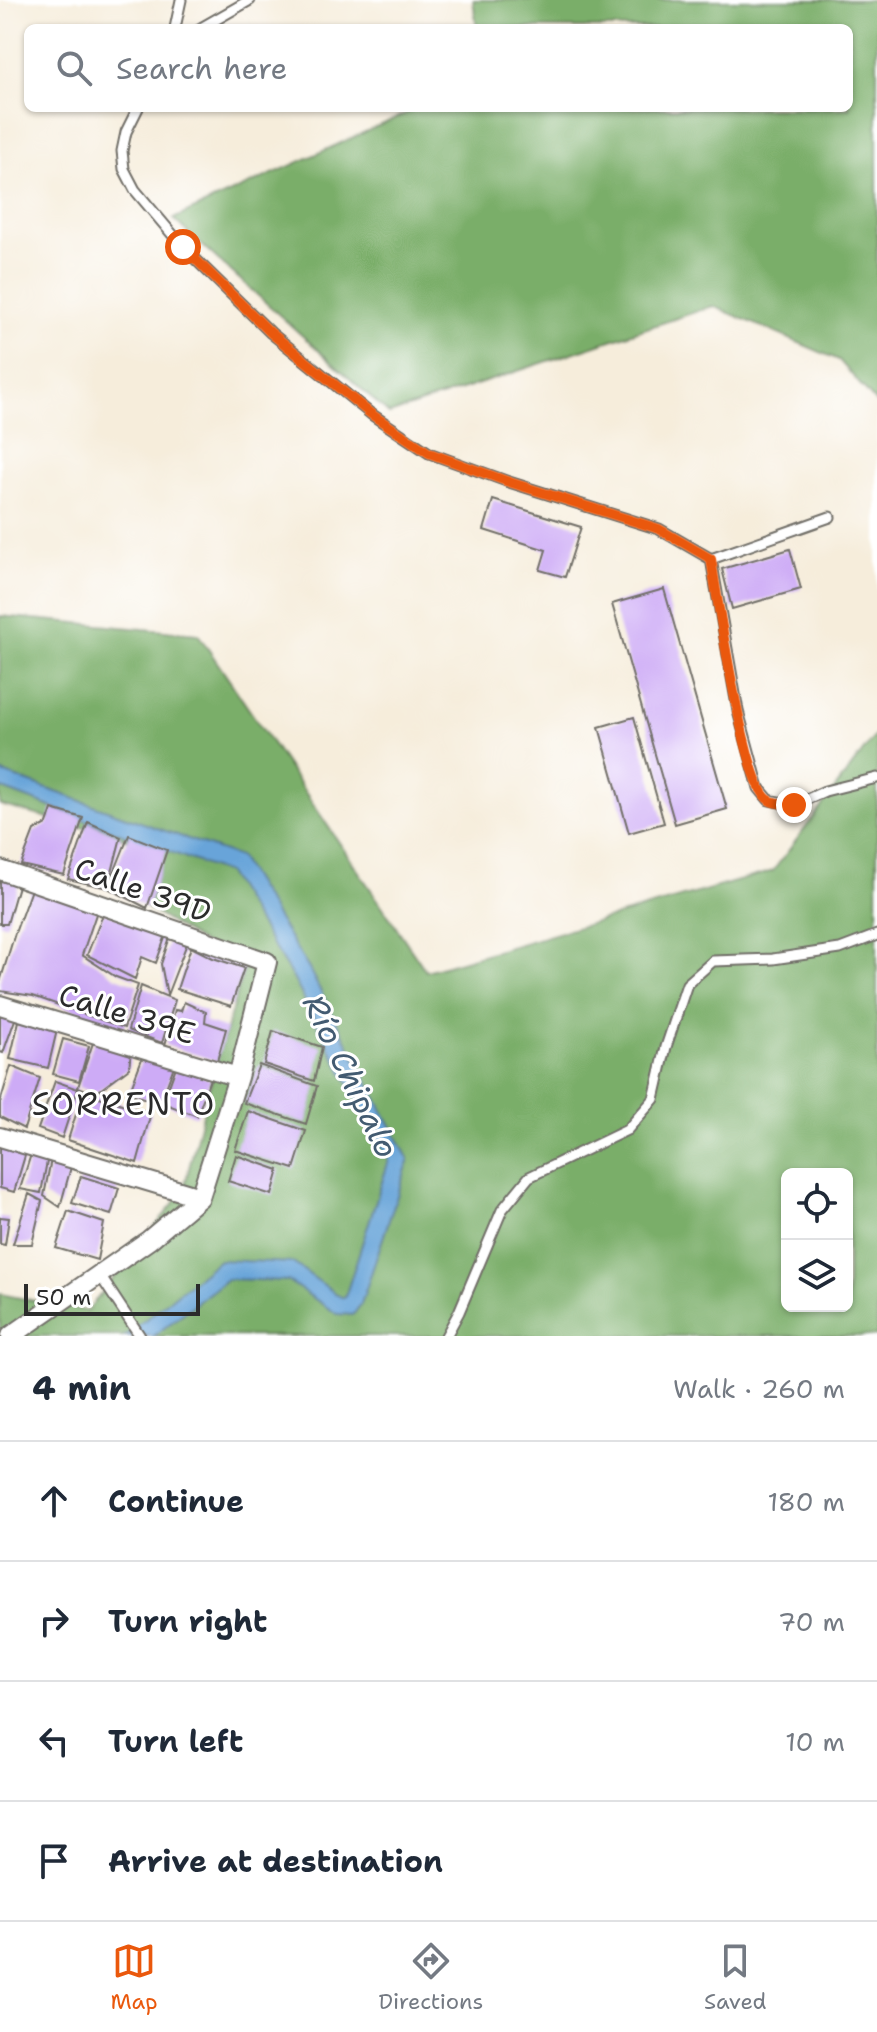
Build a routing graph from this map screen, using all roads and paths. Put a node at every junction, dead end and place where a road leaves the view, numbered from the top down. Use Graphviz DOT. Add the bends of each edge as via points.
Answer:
graph roads {
  1 [pos="181,0"];
  2 [pos="250,0"];
  3 [pos="176,24"];
  4 [pos="208,24"];
  5 [pos="136,112"];
  6 [pos="830,517"];
  7 [pos="711,559"];
  8 [pos="877,778"];
  9 [pos="0,870"];
  10 [pos="877,935"];
  11 [pos="0,1005"];
  12 [pos="238,1077"];
  13 [pos="0,1137"];
  14 [pos="200,1197"];
  15 [pos="99,1274"];
  16 [pos="137,1331"];
  17 [pos="11,1336"];
  18 [pos="446,1336"];
  1 -- 3 [label="lane"];
  2 -- 4 [label="lane"];
  5 -- 7 [label="lane" via="122,151 135,190 174,238 271,333 371,414 429,453 659,529"];
  6 -- 7 [label="lane"];
  7 -- 8 [label="lane" via="738,711 759,788 769,800 794,805"];
  9 -- 12 [label="street, Calle 39D" via="267,962"];
  10 -- 18 [label="lane" via="840,949 713,961 687,984 654,1099 627,1130 529,1177 502,1210"];
  11 -- 12 [label="street, Calle 39E"];
  12 -- 14 [label="street"];
  13 -- 14 [label="street"];
  14 -- 15 [label="street"];
  15 -- 16 [label="lane"];
  15 -- 17 [label="street"];
}
